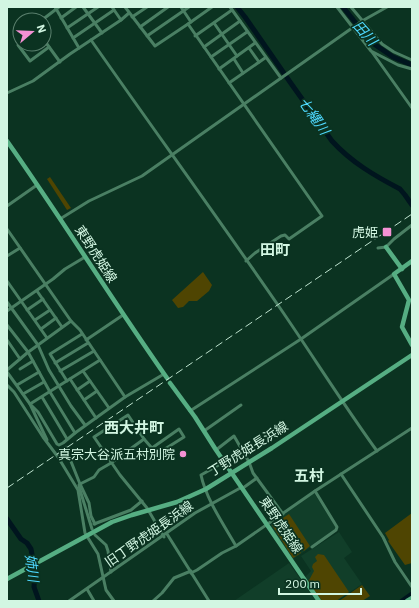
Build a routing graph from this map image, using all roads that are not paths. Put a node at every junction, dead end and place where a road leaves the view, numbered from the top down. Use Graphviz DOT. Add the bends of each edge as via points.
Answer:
graph roads {
  1 [pos="59,7"];
  2 [pos="83,7"];
  3 [pos="98,7"];
  4 [pos="126,7"];
  5 [pos="147,7"];
  6 [pos="168,7"];
  7 [pos="181,7"];
  8 [pos="189,7"];
  9 [pos="212,7"];
  10 [pos="337,7"];
  11 [pos="352,7"];
  12 [pos="387,7"];
  13 [pos="55,8"];
  14 [pos="74,8"];
  15 [pos="113,8"];
  16 [pos="231,8"];
  17 [pos="184,11"];
  18 [pos="129,13"];
  19 [pos="88,14"];
  20 [pos="132,17"];
  21 [pos="61,18"];
  22 [pos="121,20"];
  23 [pos="240,21"];
  24 [pos="362,21"];
  25 [pos="95,23"];
  26 [pos="189,23"];
  27 [pos="214,23"];
  28 [pos="140,27"];
  29 [pos="67,28"];
  30 [pos="353,28"];
  31 [pos="247,32"];
  32 [pos="102,33"];
  33 [pos="222,34"];
  34 [pos="147,36"];
  35 [pos="196,36"];
  36 [pos="74,38"];
  37 [pos="91,40"];
  38 [pos="255,43"];
  39 [pos="229,45"];
  40 [pos="204,47"];
  41 [pos="79,48"];
  42 [pos="249,48"];
  43 [pos="52,51"];
  44 [pos="371,51"];
  45 [pos="23,52"];
  46 [pos="43,52"];
  47 [pos="237,56"];
  48 [pos="211,58"];
  49 [pos="265,58"];
  50 [pos="234,59"];
  51 [pos="412,60"];
  52 [pos="60,62"];
  53 [pos="259,62"];
  54 [pos="220,69"];
  55 [pos="412,69"];
  56 [pos="243,73"];
  57 [pos="281,78"];
  58 [pos="229,83"];
  59 [pos="7,94"];
  60 [pos="244,104"];
  61 [pos="412,108"];
  62 [pos="7,141"];
  63 [pos="9,146"];
  64 [pos="172,155"];
  65 [pos="37,185"];
  66 [pos="7,206"];
  67 [pos="60,218"];
  68 [pos="412,225"];
  69 [pos="7,229"];
  70 [pos="386,247"];
  71 [pos="20,248"];
  72 [pos="378,248"];
  73 [pos="7,256"];
  74 [pos="85,258"];
  75 [pos="246,261"];
  76 [pos="412,261"];
  77 [pos="402,269"];
  78 [pos="394,274"];
  79 [pos="7,281"];
  80 [pos="45,284"];
  81 [pos="37,291"];
  82 [pos="43,299"];
  83 [pos="409,300"];
  84 [pos="22,301"];
  85 [pos="7,302"];
  86 [pos="412,305"];
  87 [pos="11,308"];
  88 [pos="28,310"];
  89 [pos="50,310"];
  90 [pos="7,311"];
  91 [pos="123,316"];
  92 [pos="56,318"];
  93 [pos="35,320"];
  94 [pos="71,321"];
  95 [pos="7,325"];
  96 [pos="62,327"];
  97 [pos="41,329"];
  98 [pos="82,334"];
  99 [pos="47,338"];
  100 [pos="301,339"];
  101 [pos="7,340"];
  102 [pos="87,341"];
  103 [pos="38,345"];
  104 [pos="412,345"];
  105 [pos="94,351"];
  106 [pos="28,352"];
  107 [pos="412,356"];
  108 [pos="20,359"];
  109 [pos="100,360"];
  110 [pos="33,362"];
  111 [pos="55,363"];
  112 [pos="20,369"];
  113 [pos="7,371"];
  114 [pos="60,371"];
  115 [pos="83,371"];
  116 [pos="39,372"];
  117 [pos="164,374"];
  118 [pos="68,380"];
  119 [pos="90,381"];
  120 [pos="44,382"];
  121 [pos="7,385"];
  122 [pos="17,385"];
  123 [pos="59,386"];
  124 [pos="77,390"];
  125 [pos="97,391"];
  126 [pos="50,392"];
  127 [pos="23,394"];
  128 [pos="42,397"];
  129 [pos="124,397"];
  130 [pos="84,400"];
  131 [pos="342,402"];
  132 [pos="30,404"];
  133 [pos="241,405"];
  134 [pos="109,408"];
  135 [pos="190,410"];
  136 [pos="96,418"];
  137 [pos="86,425"];
  138 [pos="412,428"];
  139 [pos="204,431"];
  140 [pos="75,433"];
  141 [pos="144,438"];
  142 [pos="67,439"];
  143 [pos="49,445"];
  144 [pos="152,448"];
  145 [pos="216,450"];
  146 [pos="68,451"];
  147 [pos="376,451"];
  148 [pos="224,462"];
  149 [pos="249,462"];
  150 [pos="111,463"];
  151 [pos="232,473"];
  152 [pos="341,474"];
  153 [pos="258,478"];
  154 [pos="80,484"];
  155 [pos="242,487"];
  156 [pos="206,489"];
  157 [pos="315,491"];
  158 [pos="142,501"];
  159 [pos="80,502"];
  160 [pos="84,502"];
  161 [pos="213,504"];
  162 [pos="149,510"];
  163 [pos="283,514"];
  164 [pos="95,524"];
  165 [pos="267,524"];
  166 [pos="167,534"];
  167 [pos="95,535"];
  168 [pos="164,536"];
  169 [pos="85,537"];
  170 [pos="236,546"];
  171 [pos="312,546"];
  172 [pos="111,572"];
  173 [pos="191,572"];
  174 [pos="103,578"];
  175 [pos="7,579"];
  176 [pos="412,587"];
  177 [pos="87,589"];
  178 [pos="412,598"];
  179 [pos="69,601"];
  180 [pos="94,601"];
  181 [pos="114,601"];
  182 [pos="153,601"];
  183 [pos="209,601"];
  184 [pos="319,601"];
  185 [pos="407,601"];
  1 -- 13 [label="street"];
  2 -- 19 [label="street"];
  3 -- 19 [label="street"];
  4 -- 18 [label="street"];
  5 -- 20 [label="street"];
  6 -- 28 [label="street"];
  7 -- 17 [label="street"];
  8 -- 17 [label="street"];
  9 -- 26 [label="street"];
  10 -- 30 [label="street"];
  11 -- 24 [label="street"];
  12 -- 24 [label="street"];
  13 -- 21 [label="street"];
  14 -- 21 [label="street"];
  15 -- 22 [label="street"];
  15 -- 25 [label="street"];
  16 -- 23 [label="street"];
  16 -- 27 [label="street"];
  17 -- 26 [label="street"];
  17 -- 34 [label="street"];
  18 -- 20 [label="street"];
  18 -- 22 [label="street"];
  19 -- 25 [label="street"];
  19 -- 29 [label="street"];
  20 -- 28 [label="street"];
  21 -- 29 [label="street"];
  22 -- 32 [label="street"];
  23 -- 31 [label="street"];
  23 -- 33 [label="street"];
  24 -- 30 [label="street"];
  24 -- 51 [label="street" via="382,44"];
  25 -- 32 [label="street"];
  25 -- 36 [label="street"];
  26 -- 34 [label="street" via="155,46"];
  26 -- 35 [label="street"];
  27 -- 33 [label="street"];
  27 -- 35 [label="street"];
  28 -- 34 [label="street"];
  29 -- 36 [label="street"];
  30 -- 44 [label="street"];
  30 -- 57 [label="street"];
  31 -- 38 [label="street"];
  31 -- 39 [label="street"];
  32 -- 37 [label="street"];
  33 -- 39 [label="street"];
  33 -- 40 [label="street"];
  35 -- 40 [label="street"];
  36 -- 41 [label="street"];
  37 -- 41 [label="street"];
  37 -- 64 [label="street"];
  38 -- 42 [label="street"];
  38 -- 49 [label="street"];
  39 -- 47 [label="street"];
  39 -- 48 [label="street"];
  40 -- 48 [label="street"];
  41 -- 52 [label="street"];
  42 -- 47 [label="street"];
  42 -- 53 [label="street"];
  43 -- 52 [label="street"];
  44 -- 55 [label="street"];
  44 -- 61 [label="street"];
  45 -- 46 [label="street" via="30,62"];
  47 -- 50 [label="street"];
  48 -- 54 [label="street"];
  49 -- 53 [label="street"];
  49 -- 57 [label="street"];
  50 -- 54 [label="street"];
  50 -- 56 [label="street"];
  52 -- 59 [label="street" via="33,81"];
  53 -- 56 [label="street"];
  54 -- 58 [label="street"];
  56 -- 58 [label="street"];
  57 -- 60 [label="street"];
  58 -- 60 [label="street"];
  60 -- 64 [label="street"];
  60 -- 75 [label="street" via="322,216 289,239 285,235 281,236"];
  62 -- 63 [label="main road, 東野虎姫線"];
  63 -- 65 [label="main road, 東野虎姫線"];
  64 -- 67 [label="street" via="142,176"];
  64 -- 75 [label="street"];
  65 -- 66 [label="street"];
  65 -- 67 [label="main road, 東野虎姫線"];
  67 -- 74 [label="main road, 東野虎姫線"];
  68 -- 70 [label="street"];
  69 -- 71 [label="street"];
  70 -- 72 [label="street"];
  70 -- 77 [label="main road"];
  71 -- 73 [label="street"];
  71 -- 80 [label="street"];
  74 -- 80 [label="street"];
  74 -- 91 [label="main road, 東野虎姫線"];
  75 -- 100 [label="street"];
  76 -- 77 [label="main road"];
  77 -- 78 [label="main road"];
  78 -- 83 [label="main road"];
  78 -- 100 [label="street"];
  79 -- 84 [label="street"];
  80 -- 81 [label="street"];
  80 -- 94 [label="street"];
  81 -- 82 [label="street"];
  81 -- 84 [label="street"];
  82 -- 88 [label="street"];
  82 -- 89 [label="street"];
  83 -- 86 [label="street"];
  83 -- 104 [label="main road" via="402,327"];
  84 -- 87 [label="street"];
  84 -- 88 [label="street"];
  85 -- 87 [label="street"];
  87 -- 90 [label="street"];
  87 -- 103 [label="street"];
  88 -- 93 [label="street"];
  89 -- 92 [label="street"];
  89 -- 93 [label="street"];
  91 -- 102 [label="street"];
  91 -- 117 [label="main road, 東野虎姫線"];
  92 -- 96 [label="street"];
  92 -- 97 [label="street"];
  93 -- 97 [label="street"];
  94 -- 96 [label="street"];
  94 -- 98 [label="street"];
  95 -- 106 [label="street"];
  96 -- 99 [label="street"];
  97 -- 99 [label="street"];
  98 -- 102 [label="street"];
  98 -- 111 [label="street" via="50,354"];
  99 -- 103 [label="street"];
  100 -- 131 [label="street"];
  100 -- 135 [label="street"];
  101 -- 108 [label="street"];
  102 -- 105 [label="street"];
  102 -- 111 [label="street"];
  103 -- 106 [label="street"];
  103 -- 123 [label="street"];
  105 -- 109 [label="street"];
  105 -- 114 [label="street"];
  106 -- 108 [label="street"];
  106 -- 110 [label="street"];
  107 -- 131 [label="main road, 丁野虎姫長浜線"];
  108 -- 113 [label="street"];
  109 -- 115 [label="street"];
  109 -- 129 [label="street"];
  110 -- 112 [label="street"];
  110 -- 116 [label="street"];
  111 -- 114 [label="street"];
  113 -- 122 [label="street"];
  114 -- 118 [label="street"];
  115 -- 118 [label="street"];
  115 -- 119 [label="street"];
  116 -- 120 [label="street"];
  116 -- 122 [label="street"];
  117 -- 129 [label="street"];
  117 -- 135 [label="main road, 東野虎姫線"];
  118 -- 123 [label="street"];
  118 -- 124 [label="street"];
  119 -- 124 [label="street"];
  119 -- 125 [label="street"];
  120 -- 126 [label="street"];
  120 -- 127 [label="street"];
  121 -- 143 [label="street"];
  122 -- 127 [label="street"];
  123 -- 126 [label="street"];
  123 -- 137 [label="street"];
  124 -- 130 [label="street"];
  125 -- 130 [label="street"];
  125 -- 134 [label="street"];
  126 -- 128 [label="street"];
  126 -- 140 [label="street"];
  127 -- 132 [label="street"];
  128 -- 132 [label="street"];
  128 -- 142 [label="street"];
  129 -- 134 [label="street"];
  130 -- 136 [label="street"];
  131 -- 147 [label="street"];
  131 -- 149 [label="main road, 丁野虎姫長浜線"];
  132 -- 142 [label="street" via="38,412 55,443 64,444"];
  132 -- 143 [label="street"];
  133 -- 139 [label="street"];
  134 -- 136 [label="street"];
  135 -- 139 [label="main road, 東野虎姫線"];
  136 -- 137 [label="street"];
  137 -- 140 [label="street"];
  138 -- 147 [label="street"];
  139 -- 145 [label="main road, 東野虎姫線"];
  140 -- 142 [label="street"];
  141 -- 144 [label="street"];
  141 -- 150 [label="street"];
  141 -- 150 [label="street" via="128,415 94,438"];
  143 -- 159 [label="street" via="78,490"];
  144 -- 144 [label="street" via="157,454 184,437 179,429"];
  145 -- 148 [label="main road, 東野虎姫線"];
  145 -- 149 [label="street" via="234,436"];
  146 -- 154 [label="street"];
  147 -- 152 [label="street"];
  148 -- 151 [label="main road, 東野虎姫線"];
  148 -- 156 [label="street" via="201,475"];
  149 -- 151 [label="main road, 丁野虎姫長浜線"];
  149 -- 153 [label="street"];
  150 -- 154 [label="street" via="99,470 94,477"];
  150 -- 158 [label="street"];
  151 -- 155 [label="main road, 東野虎姫線"];
  151 -- 156 [label="main road, 丁野虎姫長浜線"];
  152 -- 157 [label="street"];
  152 -- 176 [label="street" via="386,545 392,559"];
  153 -- 155 [label="street, 旧丁野虎姫長浜線"];
  153 -- 163 [label="street"];
  154 -- 160 [label="street"];
  154 -- 164 [label="street"];
  155 -- 161 [label="street, 旧丁野虎姫長浜線"];
  155 -- 165 [label="main road, 東野虎姫線"];
  156 -- 161 [label="street"];
  156 -- 162 [label="main road, 丁野虎姫長浜線" via="177,502"];
  157 -- 163 [label="street"];
  157 -- 171 [label="street" via="337,527"];
  158 -- 162 [label="street"];
  158 -- 164 [label="street" via="131,510"];
  159 -- 160 [label="street"];
  159 -- 169 [label="street"];
  160 -- 164 [label="street" via="91,527"];
  161 -- 166 [label="street, 旧丁野虎姫長浜線" via="195,513"];
  161 -- 170 [label="street"];
  162 -- 168 [label="street"];
  162 -- 169 [label="main road, 丁野虎姫長浜線" via="112,522"];
  163 -- 165 [label="street"];
  165 -- 170 [label="street"];
  165 -- 184 [label="main road, 東野虎姫線"];
  166 -- 168 [label="street, 旧丁野虎姫長浜線"];
  166 -- 173 [label="street"];
  167 -- 172 [label="street" via="106,545"];
  168 -- 172 [label="street, 旧丁野虎姫長浜線"];
  169 -- 174 [label="street" via="98,554"];
  169 -- 175 [label="main road, 丁野虎姫長浜線"];
  170 -- 173 [label="street"];
  172 -- 174 [label="street, 旧丁野虎姫長浜線"];
  173 -- 182 [label="street" via="174,578"];
  173 -- 183 [label="street"];
  174 -- 177 [label="street, 旧丁野虎姫長浜線"];
  174 -- 181 [label="street" via="106,590"];
  177 -- 179 [label="street, 旧丁野虎姫長浜線"];
  177 -- 180 [label="street"];
  178 -- 185 [label="main road"];
}
